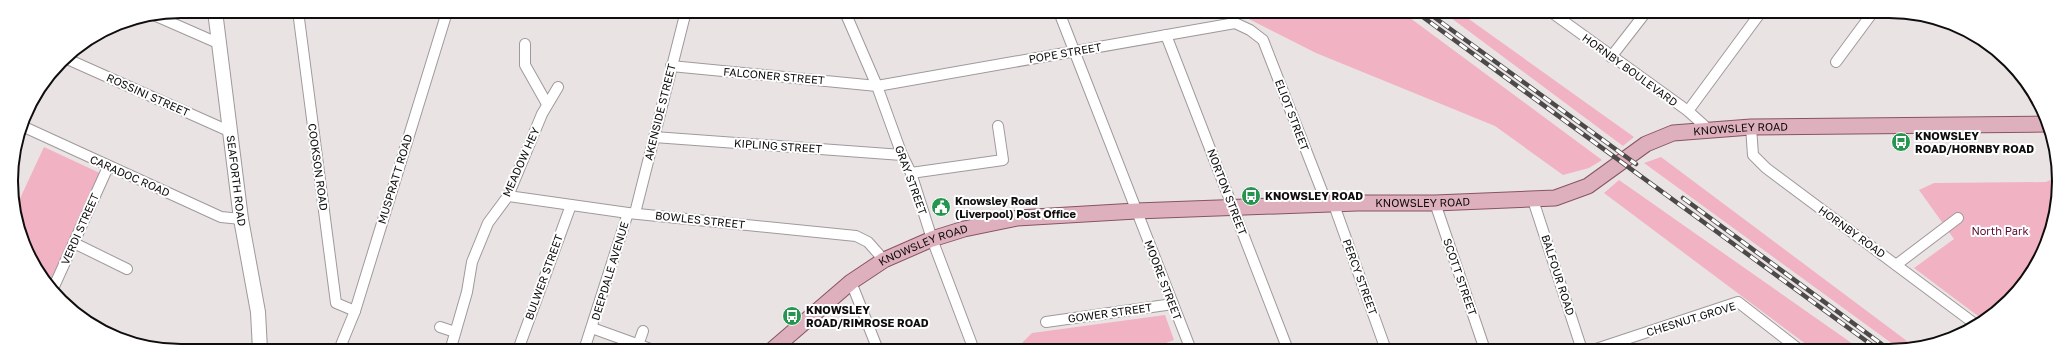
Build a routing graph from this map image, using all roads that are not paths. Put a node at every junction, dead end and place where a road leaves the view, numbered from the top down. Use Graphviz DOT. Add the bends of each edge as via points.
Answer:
graph roads {
  1 [pos="216,18"];
  2 [pos="299,18"];
  3 [pos="445,18"];
  4 [pos="684,18"];
  5 [pos="848,18"];
  6 [pos="1061,18"];
  7 [pos="1559,18"];
  8 [pos="1641,18"];
  9 [pos="1757,18"];
  10 [pos="1869,18"];
  11 [pos="162,19"];
  12 [pos="1250,30"];
  13 [pos="1166,35"];
  14 [pos="220,44"];
  15 [pos="525,44"];
  16 [pos="1073,51"];
  17 [pos="1611,57"];
  18 [pos="71,61"];
  19 [pos="1836,62"];
  20 [pos="671,66"];
  21 [pos="877,86"];
  22 [pos="558,87"];
  23 [pos="548,104"];
  24 [pos="1688,112"];
  25 [pos="2042,124"];
  26 [pos="998,126"];
  27 [pos="1751,127"];
  28 [pos="27,128"];
  29 [pos="1708,129"];
  30 [pos="231,132"];
  31 [pos="654,137"];
  32 [pos="902,155"];
  33 [pos="108,167"];
  34 [pos="911,173"];
  35 [pos="508,196"];
  36 [pos="1533,200"];
  37 [pos="1435,203"];
  38 [pos="1330,204"];
  39 [pos="571,205"];
  40 [pos="1233,207"];
  41 [pos="1136,211"];
  42 [pos="632,213"];
  43 [pos="1958,218"];
  44 [pos="241,219"];
  45 [pos="932,239"];
  46 [pos="74,243"];
  47 [pos="884,260"];
  48 [pos="1896,265"];
  49 [pos="127,268"];
  50 [pos="851,282"];
  51 [pos="55,284"];
  52 [pos="1173,304"];
  53 [pos="354,311"];
  54 [pos="1971,321"];
  55 [pos="1046,322"];
  56 [pos="440,327"];
  57 [pos="592,328"];
  58 [pos="644,331"];
  59 [pos="455,332"];
  60 [pos="260,344"];
  61 [pos="341,344"];
  62 [pos="452,344"];
  63 [pos="520,344"];
  64 [pos="586,344"];
  65 [pos="635,344"];
  66 [pos="638,344"];
  67 [pos="781,344"];
  68 [pos="876,344"];
  69 [pos="972,344"];
  70 [pos="1189,344"];
  71 [pos="1286,344"];
  72 [pos="1384,344"];
  73 [pos="1483,344"];
  74 [pos="1580,344"];
  75 [pos="1611,344"];
  76 [pos="1792,344"];
  1 -- 14 [label="main road, SEAFORTH ROAD"];
  2 -- 53 [label="street, COOKSON ROAD" via="336,303"];
  3 -- 53 [label="street, MUSPRATT ROAD"];
  4 -- 20 [label="street, AKENSIDE STREET"];
  5 -- 21 [label="street, GRAY STREET"];
  6 -- 16 [label="street, MOORE STREET"];
  7 -- 17 [label="street, HORNBY BOULEVARD"];
  8 -- 17 [label="street"];
  9 -- 24 [label="street"];
  10 -- 19 [label="street"];
  11 -- 14 [label="street"];
  12 -- 13 [label="street, POPE STREET" via="1235,23"];
  12 -- 38 [label="street, ELIOT STREET" via="1263,40"];
  13 -- 16 [label="street, POPE STREET"];
  13 -- 40 [label="street, NORTON STREET"];
  14 -- 30 [label="main road, SEAFORTH ROAD"];
  15 -- 23 [label="street" via="525,65"];
  16 -- 21 [label="street, POPE STREET"];
  16 -- 41 [label="street, MOORE STREET"];
  17 -- 24 [label="street, HORNBY BOULEVARD"];
  18 -- 30 [label="street, ROSSINI STREET"];
  20 -- 21 [label="street, FALCONER STREET"];
  20 -- 31 [label="street, AKENSIDE STREET"];
  21 -- 32 [label="street, GRAY STREET"];
  22 -- 23 [label="street, MEADOW HEY"];
  23 -- 35 [label="street, MEADOW HEY"];
  24 -- 29 [label="street, HORNBY BOULEVARD"];
  25 -- 27 [label="main road, KNOWSLEY ROAD"];
  26 -- 34 [label="street" via="1003,160"];
  27 -- 29 [label="main road, KNOWSLEY ROAD"];
  27 -- 48 [label="street, HORNBY ROAD" via="1753,155 1766,168"];
  28 -- 33 [label="street, CARADOC ROAD"];
  29 -- 36 [label="main road, KNOWSLEY ROAD" via="1673,132 1654,139 1579,190 1555,198"];
  30 -- 44 [label="main road, SEAFORTH ROAD"];
  31 -- 32 [label="street, KIPLING STREET"];
  31 -- 42 [label="street, AKENSIDE STREET"];
  32 -- 34 [label="street, GRAY STREET"];
  33 -- 44 [label="street, CARADOC ROAD" via="221,217"];
  33 -- 46 [label="street, VERDI STREET"];
  34 -- 45 [label="street, GRAY STREET"];
  35 -- 39 [label="street, BOWLES STREET"];
  35 -- 59 [label="street, MEADOW HEY" via="488,223 472,262 468,292"];
  36 -- 37 [label="main road, KNOWSLEY ROAD"];
  36 -- 74 [label="street, BALFOUR ROAD"];
  37 -- 38 [label="main road, KNOWSLEY ROAD"];
  37 -- 73 [label="street, SCOTT STREET"];
  38 -- 40 [label="main road, KNOWSLEY ROAD"];
  38 -- 72 [label="street, PERCY STREET"];
  39 -- 42 [label="street, BOWLES STREET"];
  39 -- 63 [label="street, BULWER STREET"];
  40 -- 41 [label="main road, KNOWSLEY ROAD"];
  40 -- 71 [label="street, NORTON STREET"];
  41 -- 45 [label="main road, KNOWSLEY ROAD" via="1017,218"];
  41 -- 52 [label="street, MOORE STREET"];
  42 -- 47 [label="street, BOWLES STREET" via="856,236 868,242"];
  42 -- 57 [label="street, DEEPDALE AVENUE"];
  43 -- 48 [label="street"];
  44 -- 60 [label="main road, SEAFORTH ROAD" via="258,312"];
  45 -- 47 [label="main road, KNOWSLEY ROAD"];
  45 -- 69 [label="street, GRAY STREET"];
  46 -- 49 [label="street"];
  46 -- 51 [label="street, VERDI STREET"];
  47 -- 50 [label="main road, KNOWSLEY ROAD"];
  48 -- 54 [label="street, HORNBY ROAD"];
  50 -- 67 [label="main road, KNOWSLEY ROAD"];
  50 -- 68 [label="street"];
  52 -- 55 [label="street, GOWER STREET"];
  52 -- 70 [label="street, MOORE STREET"];
  53 -- 61 [label="street, MUSPRATT ROAD"];
  56 -- 59 [label="street"];
  57 -- 64 [label="street, DEEPDALE AVENUE"];
  57 -- 65 [label="street, DEEPDALE AVENUE"];
  58 -- 66 [label="street"];
  59 -- 62 [label="street, MEADOW HEY"];
  75 -- 76 [label="street, CHESNUT GROVE" via="1738,302"];
}
